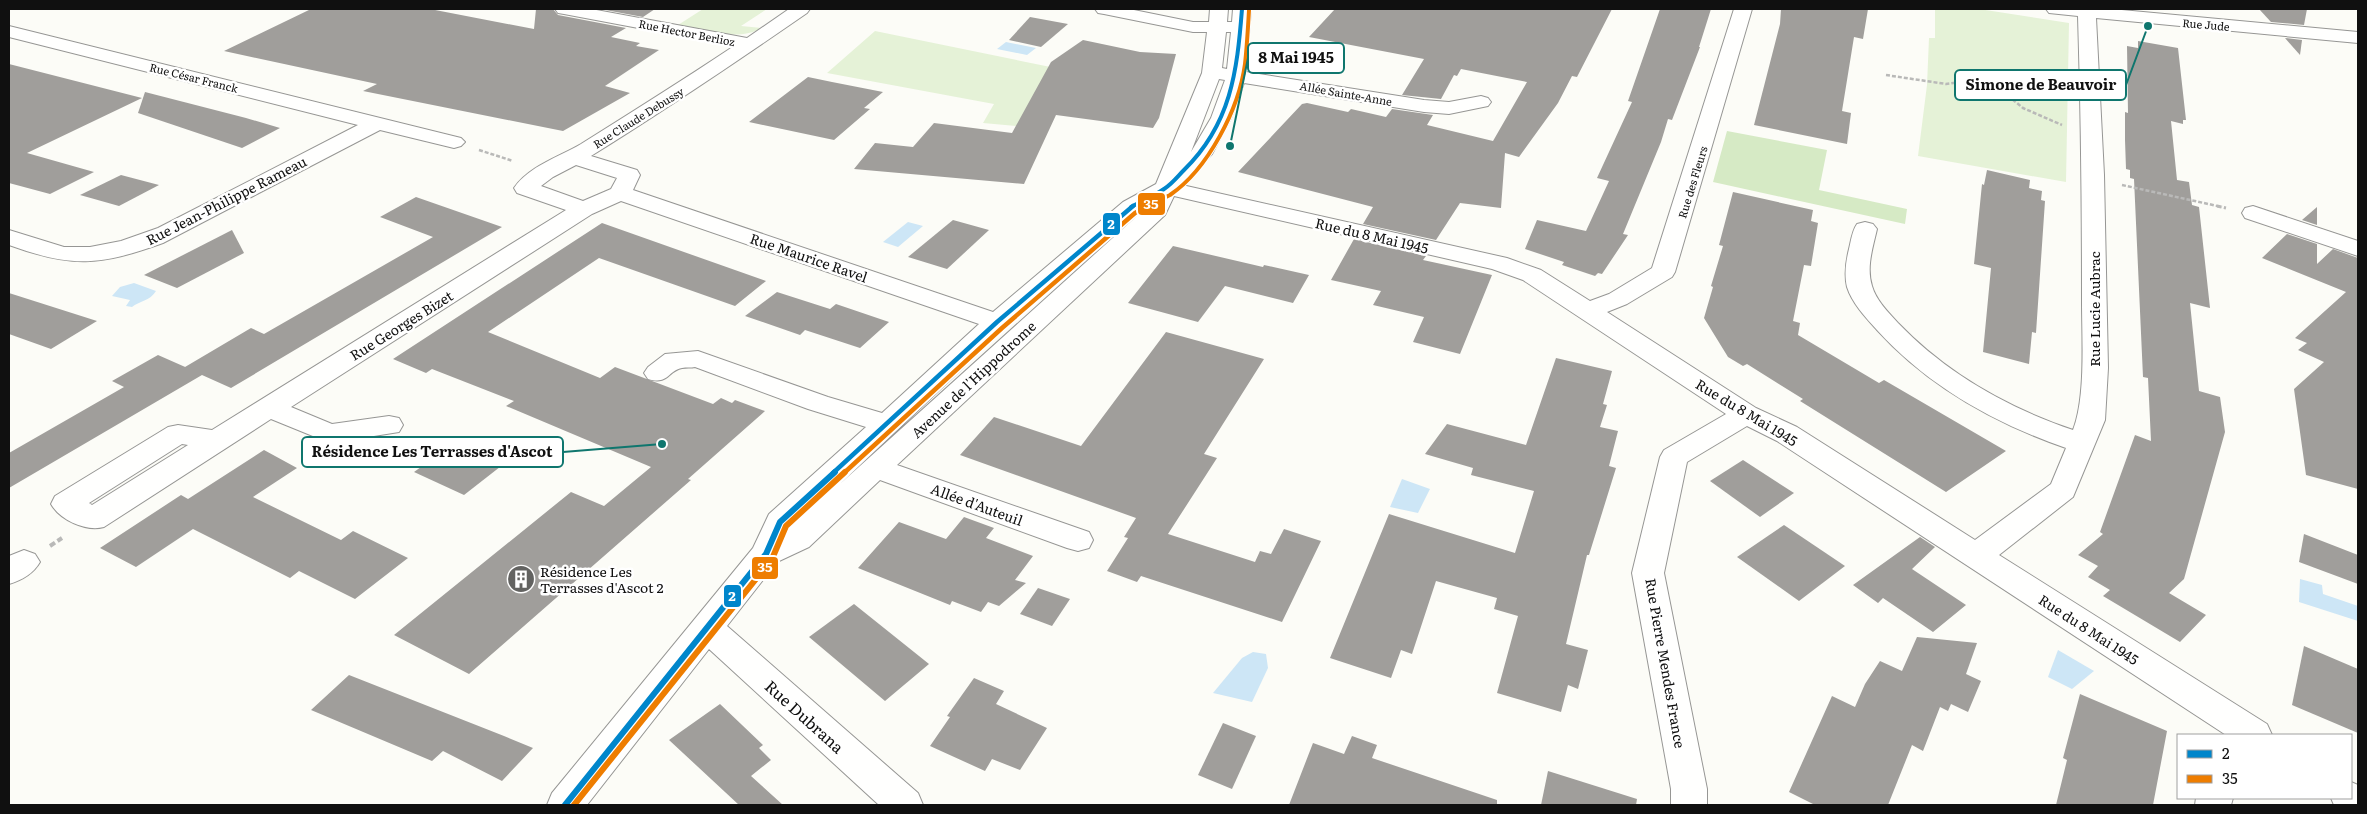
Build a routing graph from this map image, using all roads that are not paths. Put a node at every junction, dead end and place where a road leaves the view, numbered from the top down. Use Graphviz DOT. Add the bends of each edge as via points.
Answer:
graph roads {
  1 [pos="564,9"];
  2 [pos="802,9"];
  3 [pos="1104,9"];
  4 [pos="1743,9"];
  5 [pos="2055,9"];
  6 [pos="2087,13"];
  7 [pos="1217,18"];
  8 [pos="1241,18"];
  9 [pos="9,32"];
  10 [pos="2358,37"];
  11 [pos="750,44"];
  12 [pos="1212,72"];
  13 [pos="1236,75"];
  14 [pos="1481,102"];
  15 [pos="379,122"];
  16 [pos="454,142"];
  17 [pos="574,157"];
  18 [pos="1166,188"];
  19 [pos="620,193"];
  20 [pos="584,209"];
  21 [pos="2253,213"];
  22 [pos="1865,229"];
  23 [pos="9,237"];
  24 [pos="2358,249"];
  25 [pos="1588,311"];
  26 [pos="997,322"];
  27 [pos="657,372"];
  28 [pos="269,408"];
  29 [pos="1746,414"];
  30 [pos="887,424"];
  31 [pos="389,425"];
  32 [pos="2081,443"];
  33 [pos="876,468"];
  34 [pos="94,519"];
  35 [pos="1078,540"];
  36 [pos="766,554"];
  37 [pos="1974,555"];
  38 [pos="706,627"];
  39 [pos="2246,733"];
  40 [pos="565,805"];
  41 [pos="905,805"];
  42 [pos="1689,805"];
  1 -- 11 [label="street, Rue Hector Berlioz"];
  2 -- 11 [label="street, Rue Claude Debussy"];
  3 -- 7 [label="street" via="1193,27"];
  4 -- 25 [label="street, Rue des Fleurs" via="1664,272 1618,299"];
  5 -- 6 [label="street, Rue Jude"];
  6 -- 10 [label="street, Rue Jude"];
  6 -- 32 [label="street, Rue Lucie Aubrac" via="2095,368 2091,420"];
  7 -- 8 [label="street"];
  7 -- 12 [label="street, Avenue de l'Hippodrome"];
  8 -- 13 [label="street"];
  9 -- 15 [label="street, Rue César Franck"];
  11 -- 17 [label="street, Rue Claude Debussy"];
  12 -- 13 [label="street, Allée Sainte-Anne"];
  12 -- 18 [label="street, Avenue de l'Hippodrome"];
  13 -- 14 [label="street, Allée Sainte-Anne" via="1424,106 1449,108"];
  13 -- 18 [label="street" via="1221,118 1201,154"];
  15 -- 16 [label="street, Rue César Franck"];
  15 -- 23 [label="street, Rue Jean-Philippe Rameau" via="166,233 142,242 88,254 64,254"];
  17 -- 19 [label="street" via="629,175"];
  17 -- 20 [label="street, Rue Claude Debussy" via="545,172 524,188"];
  18 -- 25 [label="street, Rue du 8 Mai 1945" via="1499,263 1532,275"];
  18 -- 26 [label="street, Avenue de l'Hippodrome" via="1130,207"];
  18 -- 33 [label="street, Avenue de l'Hippodrome" via="1157,210"];
  19 -- 20 [label="street"];
  19 -- 26 [label="street, Rue Maurice Ravel"];
  20 -- 28 [label="street, Rue Georges Bizet"];
  21 -- 24 [label="street"];
  22 -- 32 [label="street" via="1858,262 1859,285 1868,303 1902,343 1933,369 1984,401 2043,431"];
  25 -- 29 [label="street, Rue du 8 Mai 1945"];
  26 -- 30 [label="street, Avenue de l'Hippodrome"];
  27 -- 30 [label="street" via="674,360 698,359 818,403"];
  28 -- 31 [label="street" via="330,434"];
  28 -- 34 [label="street, Rue Georges Bizet"];
  29 -- 37 [label="street, Rue du 8 Mai 1945" via="1787,434"];
  29 -- 42 [label="street, Rue Pierre Mendes France" via="1674,457 1648,574 1689,789"];
  30 -- 36 [label="street, Avenue de l'Hippodrome" via="780,522"];
  32 -- 37 [label="street, Rue Lucie Aubrac" via="2063,490"];
  33 -- 35 [label="street, Allée d'Auteuil"];
  33 -- 36 [label="street, Avenue de l'Hippodrome" via="798,539"];
  36 -- 38 [label="street, Avenue de l'Hippodrome"];
  37 -- 39 [label="street, Rue du 8 Mai 1945"];
  38 -- 40 [label="street, Avenue de l'Hippodrome"];
  38 -- 41 [label="street, Rue Dubrana"];
}
